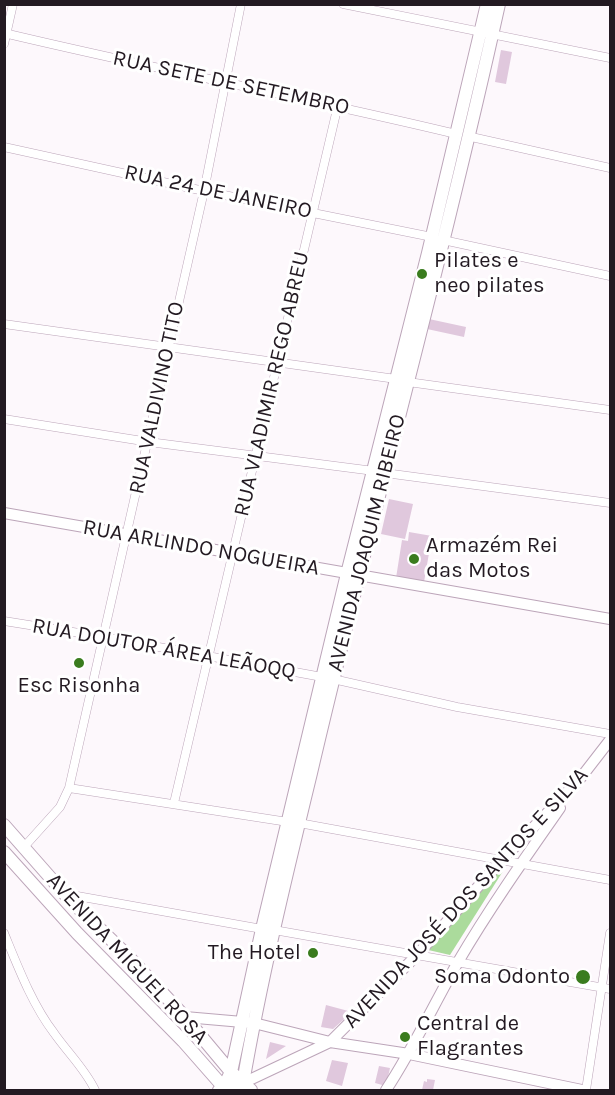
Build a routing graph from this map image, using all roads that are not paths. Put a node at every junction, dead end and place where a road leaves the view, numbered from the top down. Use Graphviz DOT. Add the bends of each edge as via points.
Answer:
graph roads {
  1 [pos="13,4"];
  2 [pos="241,4"];
  3 [pos="343,4"];
  4 [pos="487,4"];
  5 [pos="499,4"];
  6 [pos="6,33"];
  7 [pos="487,34"];
  8 [pos="4,44"];
  9 [pos="610,58"];
  10 [pos="226,83"];
  11 [pos="338,105"];
  12 [pos="462,135"];
  13 [pos="4,147"];
  14 [pos="610,168"];
  15 [pos="204,191"];
  16 [pos="313,212"];
  17 [pos="437,239"];
  18 [pos="610,276"];
  19 [pos="4,324"];
  20 [pos="168,348"];
  21 [pos="278,361"];
  22 [pos="402,380"];
  23 [pos="610,410"];
  24 [pos="4,419"];
  25 [pos="149,442"];
  26 [pos="255,455"];
  27 [pos="380,472"];
  28 [pos="610,502"];
  29 [pos="4,513"];
  30 [pos="128,535"];
  31 [pos="232,553"];
  32 [pos="353,574"];
  33 [pos="610,620"];
  34 [pos="4,621"];
  35 [pos="104,637"];
  36 [pos="208,657"];
  37 [pos="328,679"];
  38 [pos="610,734"];
  39 [pos="610,740"];
  40 [pos="579,780"];
  41 [pos="69,788"];
  42 [pos="174,803"];
  43 [pos="294,823"];
  44 [pos="4,825"];
  45 [pos="24,847"];
  46 [pos="4,852"];
  47 [pos="501,861"];
  48 [pos="520,864"];
  49 [pos="610,880"];
  50 [pos="65,894"];
  51 [pos="268,929"];
  52 [pos="4,933"];
  53 [pos="610,933"];
  54 [pos="417,955"];
  55 [pos="458,962"];
  56 [pos="601,987"];
  57 [pos="610,989"];
  58 [pos="185,1017"];
  59 [pos="247,1022"];
  60 [pos="330,1042"];
  61 [pos="410,1054"];
  62 [pos="231,1072"];
  63 [pos="244,1088"];
  64 [pos="95,1090"];
  65 [pos="222,1090"];
  66 [pos="386,1090"];
  67 [pos="584,1090"];
  1 -- 6 [label="street"];
  2 -- 10 [label="street, RUA VALDIVINO TITO"];
  3 -- 7 [label="street"];
  4 -- 7 [label="main road, AVENIDA JOAQUIM RIBEIRO"];
  5 -- 7 [label="main road, AVENIDA JOAQUIM RIBEIRO"];
  6 -- 8 [label="street"];
  6 -- 10 [label="street, RUA SETE DE SETEMBRO"];
  7 -- 9 [label="street"];
  7 -- 12 [label="main road, AVENIDA JOAQUIM RIBEIRO"];
  10 -- 11 [label="street, RUA SETE DE SETEMBRO"];
  10 -- 15 [label="street, RUA VALDIVINO TITO"];
  11 -- 12 [label="street, RUA SETE DE SETEMBRO"];
  11 -- 16 [label="street, RUA VLADIMIR REGO ABREU"];
  12 -- 14 [label="street, RUA SETE DE SETEMBRO"];
  12 -- 17 [label="main road, AVENIDA JOAQUIM RIBEIRO"];
  13 -- 15 [label="street, RUA 24 DE JANEIRO"];
  15 -- 16 [label="street, RUA 24 DE JANEIRO"];
  15 -- 20 [label="street, RUA VALDIVINO TITO"];
  16 -- 17 [label="street, RUA 24 DE JANEIRO"];
  16 -- 21 [label="street, RUA VLADIMIR REGO ABREU"];
  17 -- 18 [label="street, RUA 24 DE JANEIRO"];
  17 -- 22 [label="main road, AVENIDA JOAQUIM RIBEIRO"];
  19 -- 20 [label="street"];
  20 -- 21 [label="street"];
  20 -- 25 [label="street, RUA VALDIVINO TITO"];
  21 -- 22 [label="street"];
  21 -- 26 [label="street, RUA VLADIMIR REGO ABREU"];
  22 -- 23 [label="street"];
  22 -- 27 [label="main road, AVENIDA JOAQUIM RIBEIRO"];
  24 -- 25 [label="street"];
  25 -- 26 [label="street"];
  25 -- 30 [label="street, RUA VALDIVINO TITO"];
  26 -- 27 [label="street"];
  26 -- 31 [label="street, RUA VLADIMIR REGO ABREU"];
  27 -- 28 [label="street"];
  27 -- 32 [label="main road, AVENIDA JOAQUIM RIBEIRO"];
  29 -- 30 [label="main road, RUA ARLINDO NOGUEIRA"];
  30 -- 31 [label="main road, RUA ARLINDO NOGUEIRA"];
  30 -- 35 [label="street, RUA VALDIVINO TITO"];
  31 -- 32 [label="main road, RUA ARLINDO NOGUEIRA"];
  31 -- 36 [label="street, RUA VLADIMIR REGO ABREU"];
  32 -- 33 [label="main road, RUA ARLINDO NOGUEIRA"];
  32 -- 37 [label="main road, AVENIDA JOAQUIM RIBEIRO"];
  34 -- 35 [label="street, RUA DOUTOR ÁREA LEÃOQQ"];
  35 -- 36 [label="street, RUA DOUTOR ÁREA LEÃOQQ"];
  35 -- 41 [label="street, RUA VALDIVINO TITO"];
  36 -- 37 [label="street, RUA DOUTOR ÁREA LEÃOQQ"];
  36 -- 42 [label="street, RUA VLADIMIR REGO ABREU"];
  37 -- 38 [label="street, RUA DOUTOR ÁREA LEÃOQQ"];
  37 -- 43 [label="main road, AVENIDA JOAQUIM RIBEIRO"];
  39 -- 40 [label="main road, AVENIDA JOSÉ DOS SANTOS E SILVA"];
  40 -- 47 [label="main road, AVENIDA JOSÉ DOS SANTOS E SILVA"];
  40 -- 48 [label="main road"];
  41 -- 42 [label="street"];
  41 -- 45 [label="street, RUA VALDIVINO TITO" via="60,807"];
  42 -- 43 [label="street"];
  43 -- 47 [label="street"];
  43 -- 51 [label="main road, AVENIDA JOAQUIM RIBEIRO"];
  44 -- 45 [label="main road, AVENIDA MIGUEL ROSA"];
  45 -- 50 [label="main road, AVENIDA MIGUEL ROSA"];
  46 -- 65 [label="main road, AVENIDA MIGUEL ROSA" via="183,1041"];
  47 -- 48 [label="street"];
  47 -- 54 [label="main road, AVENIDA JOSÉ DOS SANTOS E SILVA"];
  48 -- 49 [label="street"];
  48 -- 55 [label="main road"];
  50 -- 51 [label="street"];
  50 -- 58 [label="main road, AVENIDA MIGUEL ROSA"];
  51 -- 54 [label="street"];
  51 -- 59 [label="main road, AVENIDA JOAQUIM RIBEIRO"];
  52 -- 64 [label="street" via="53,1032"];
  53 -- 56 [label="street"];
  54 -- 55 [label="street"];
  54 -- 60 [label="main road, AVENIDA JOSÉ DOS SANTOS E SILVA"];
  55 -- 56 [label="street"];
  55 -- 61 [label="main road"];
  56 -- 57 [label="street"];
  56 -- 67 [label="street"];
  58 -- 59 [label="main road"];
  58 -- 62 [label="main road, AVENIDA MIGUEL ROSA"];
  59 -- 60 [label="main road"];
  59 -- 62 [label="main road, AVENIDA JOAQUIM RIBEIRO"];
  59 -- 63 [label="main road, AVENIDA JOAQUIM RIBEIRO"];
  60 -- 61 [label="main road"];
  60 -- 63 [label="main road, AVENIDA JOSÉ DOS SANTOS E SILVA"];
  61 -- 66 [label="main road"];
  61 -- 67 [label="main road"];
  62 -- 63 [label="main road, AVENIDA MIGUEL ROSA"];
  62 -- 65 [label="main road, AVENIDA JOAQUIM RIBEIRO"];
  63 -- 65 [label="main road, AVENIDA JOSÉ DOS SANTOS E SILVA"];
}
